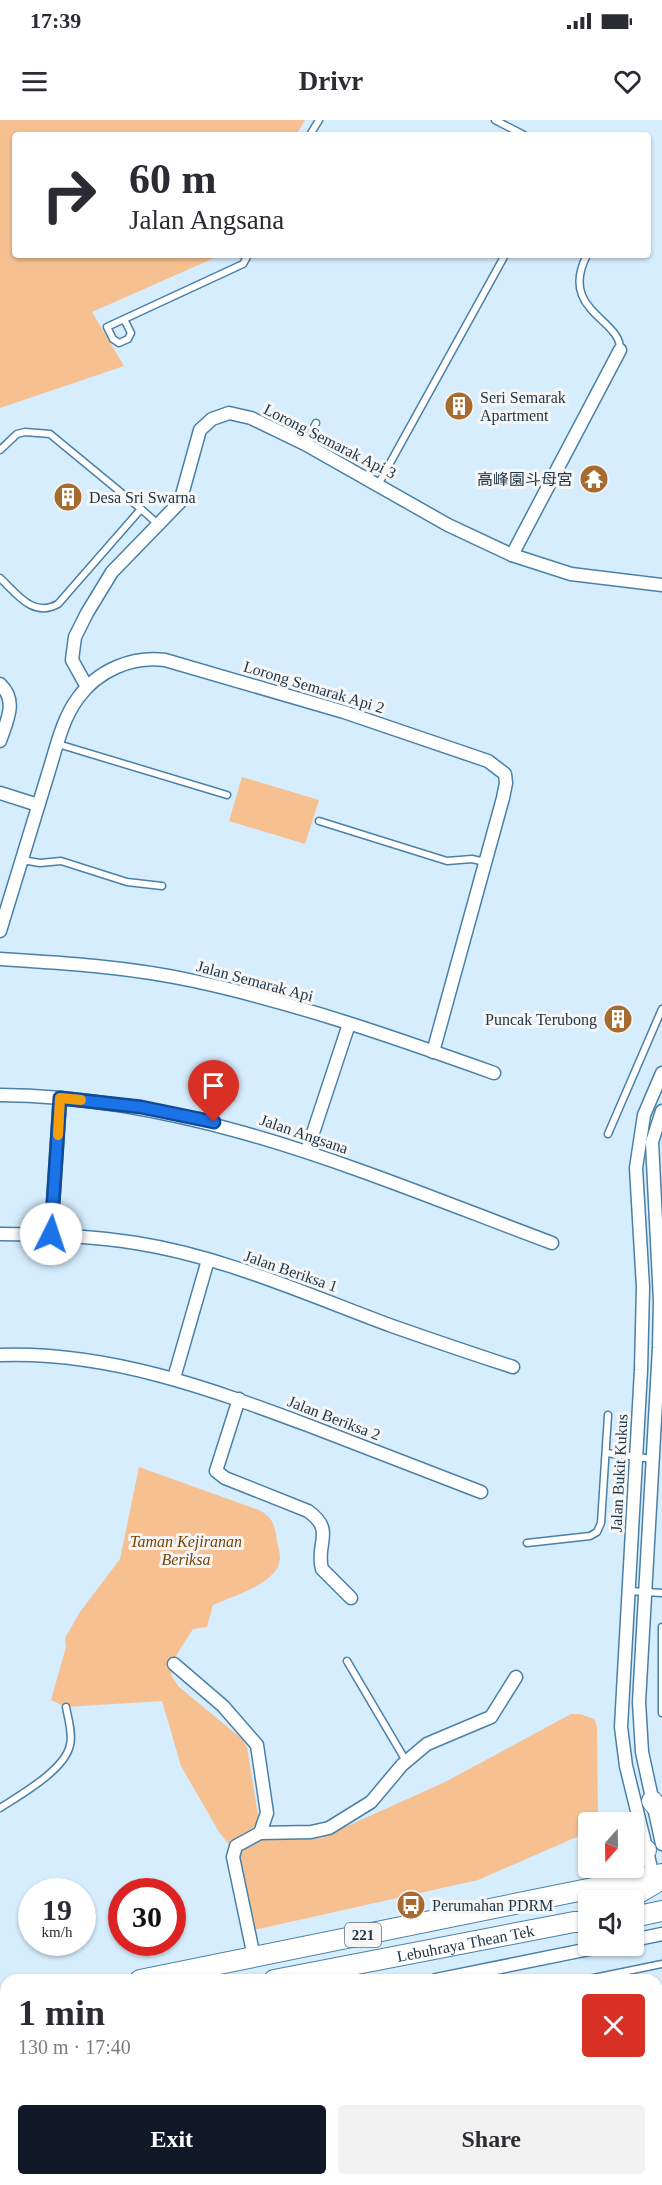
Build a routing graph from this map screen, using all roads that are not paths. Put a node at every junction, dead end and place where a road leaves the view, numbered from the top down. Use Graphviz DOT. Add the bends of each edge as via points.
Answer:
graph roads {
  1 [pos="495,120"];
  2 [pos="518,132"];
  3 [pos="246,258"];
  4 [pos="503,258"];
  5 [pos="586,258"];
  6 [pos="124,319"];
  7 [pos="620,350"];
  8 [pos="316,423"];
  9 [pos="305,444"];
  10 [pos="0,450"];
  11 [pos="379,483"];
  12 [pos="141,509"];
  13 [pos="159,525"];
  14 [pos="512,555"];
  15 [pos="0,578"];
  16 [pos="662,585"];
  17 [pos="0,684"];
  18 [pos="87,687"];
  19 [pos="0,741"];
  20 [pos="58,744"];
  21 [pos="0,793"];
  22 [pos="227,795"];
  23 [pos="38,805"];
  24 [pos="319,821"];
  25 [pos="22,860"];
  26 [pos="485,862"];
  27 [pos="162,886"];
  28 [pos="0,931"];
  29 [pos="0,959"];
  30 [pos="662,1009"];
  31 [pos="349,1024"];
  32 [pos="433,1052"];
  33 [pos="494,1073"];
  34 [pos="662,1073"];
  35 [pos="0,1095"];
  36 [pos="60,1098"];
  37 [pos="662,1111"];
  38 [pos="608,1134"];
  39 [pos="307,1151"];
  40 [pos="0,1234"];
  41 [pos="51,1234"];
  42 [pos="552,1243"];
  43 [pos="208,1260"];
  44 [pos="0,1355"];
  45 [pos="513,1367"];
  46 [pos="174,1378"];
  47 [pos="239,1399"];
  48 [pos="608,1415"];
  49 [pos="606,1453"];
  50 [pos="637,1457"];
  51 [pos="652,1459"];
  52 [pos="481,1492"];
  53 [pos="527,1543"];
  54 [pos="629,1592"];
  55 [pos="644,1593"];
  56 [pos="662,1593"];
  57 [pos="351,1598"];
  58 [pos="662,1627"];
  59 [pos="347,1661"];
  60 [pos="174,1664"];
  61 [pos="516,1677"];
  62 [pos="66,1707"];
  63 [pos="662,1713"];
  64 [pos="407,1761"];
  65 [pos="657,1807"];
  66 [pos="0,1808"];
  67 [pos="260,1833"];
  68 [pos="647,1853"];
  69 [pos="603,1878"];
  70 [pos="660,1878"];
  71 [pos="585,1890"];
  72 [pos="642,1890"];
  73 [pos="578,1891"];
  74 [pos="662,1911"];
  75 [pos="644,1915"];
  76 [pos="578,1921"];
  77 [pos="662,1934"];
  78 [pos="644,1938"];
  79 [pos="578,1951"];
  80 [pos="254,1957"];
  81 [pos="662,1964"];
  82 [pos="170,1974"];
  83 [pos="305,1974"];
  84 [pos="466,1974"];
  85 [pos="613,1974"];
  1 -- 2 [label="lane"];
  3 -- 6 [label="lane" via="243,264"];
  4 -- 11 [label="lane"];
  5 -- 7 [label="lane" via="580,276 585,303 616,334"];
  7 -- 14 [label="street"];
  8 -- 9 [label="lane"];
  9 -- 11 [label="street, Lorong Semarak Api 3"];
  9 -- 13 [label="street, Lorong Semarak Api 3" via="251,418 229,413 212,419 200,430 180,502"];
  10 -- 12 [label="lane" via="17,434 50,434"];
  11 -- 14 [label="street, Lorong Semarak Api 3" via="448,525"];
  12 -- 13 [label="lane"];
  12 -- 15 [label="lane" via="51,608 42,610 26,603"];
  13 -- 18 [label="street, Lorong Semarak Api 3" via="112,572 75,637 72,660"];
  14 -- 16 [label="street, Lorong Semarak Api 3" via="571,574"];
  17 -- 19 [label="street" via="9,693 11,708"];
  18 -- 20 [label="street, Lorong Semarak Api 2" via="77,698"];
  18 -- 26 [label="street, Lorong Semarak Api 2" via="133,660 165,660 344,712 488,761 505,774 506,783"];
  20 -- 22 [label="lane"];
  20 -- 23 [label="street, Lorong Semarak Api 2"];
  21 -- 23 [label="street"];
  23 -- 25 [label="street, Lorong Semarak Api 2"];
  24 -- 26 [label="lane" via="447,861 472,858"];
  25 -- 27 [label="lane" via="61,861 127,882"];
  25 -- 28 [label="street, Lorong Semarak Api 2"];
  26 -- 32 [label="street, Lorong Semarak Api 2"];
  29 -- 31 [label="street, Jalan Semarak Api" via="94,965 194,981"];
  30 -- 38 [label="lane"];
  31 -- 32 [label="street, Jalan Semarak Api"];
  31 -- 39 [label="street"];
  32 -- 33 [label="street, Jalan Semarak Api"];
  34 -- 50 [label="street, Jalan Bukit Kukus" via="644,1115 636,1168 643,1287"];
  35 -- 36 [label="street, Jalan Angsana"];
  36 -- 39 [label="street, Jalan Angsana" via="141,1107 194,1118"];
  36 -- 41 [label="street"];
  37 -- 51 [label="street, Jalan Bukit Kukus" via="652,1142 660,1301"];
  39 -- 42 [label="street, Jalan Angsana"];
  40 -- 41 [label="street, Jalan Beriksa 1"];
  41 -- 43 [label="street, Jalan Beriksa 1" via="137,1243"];
  43 -- 45 [label="street, Jalan Beriksa 1"];
  43 -- 46 [label="street"];
  44 -- 46 [label="street, Jalan Beriksa 2" via="78,1359"];
  46 -- 47 [label="street, Jalan Beriksa 2"];
  47 -- 52 [label="street, Jalan Beriksa 2"];
  47 -- 57 [label="street" via="216,1471 317,1518 324,1530 322,1569"];
  48 -- 49 [label="lane"];
  49 -- 50 [label="lane"];
  49 -- 53 [label="lane" via="597,1532"];
  50 -- 51 [label="lane"];
  50 -- 54 [label="street, Jalan Bukit Kukus"];
  51 -- 55 [label="street, Jalan Bukit Kukus"];
  54 -- 55 [label="lane"];
  54 -- 68 [label="street, Jalan Bukit Kukus" via="622,1744"];
  55 -- 56 [label="lane"];
  55 -- 65 [label="street, Jalan Bukit Kukus" via="640,1727 642,1752"];
  58 -- 63 [label="lane"];
  59 -- 64 [label="lane"];
  60 -- 67 [label="street" via="223,1706 257,1745 267,1813"];
  61 -- 64 [label="street" via="490,1717 427,1744"];
  62 -- 66 [label="lane" via="71,1743 68,1751 37,1784"];
  64 -- 67 [label="street" via="371,1802 329,1828"];
  65 -- 68 [label="street, Jalan Bukit Kukus"];
  67 -- 80 [label="street" via="236,1846 233,1857"];
  68 -- 70 [label="street, Jalan Bukit Kukus"];
  69 -- 71 [label="main road"];
  70 -- 71 [label="main road, Lebuhraya Thean Tek / 221"];
  70 -- 72 [label="main road"];
  73 -- 80 [label="main road, Lebuhraya Thean Tek / 221"];
  74 -- 75 [label="main road"];
  76 -- 83 [label="main road, Lebuhraya Thean Tek / 221"];
  77 -- 78 [label="street"];
  79 -- 84 [label="street"];
  80 -- 82 [label="main road, Lebuhraya Thean Tek / 221"];
  81 -- 85 [label="lane"];
}
